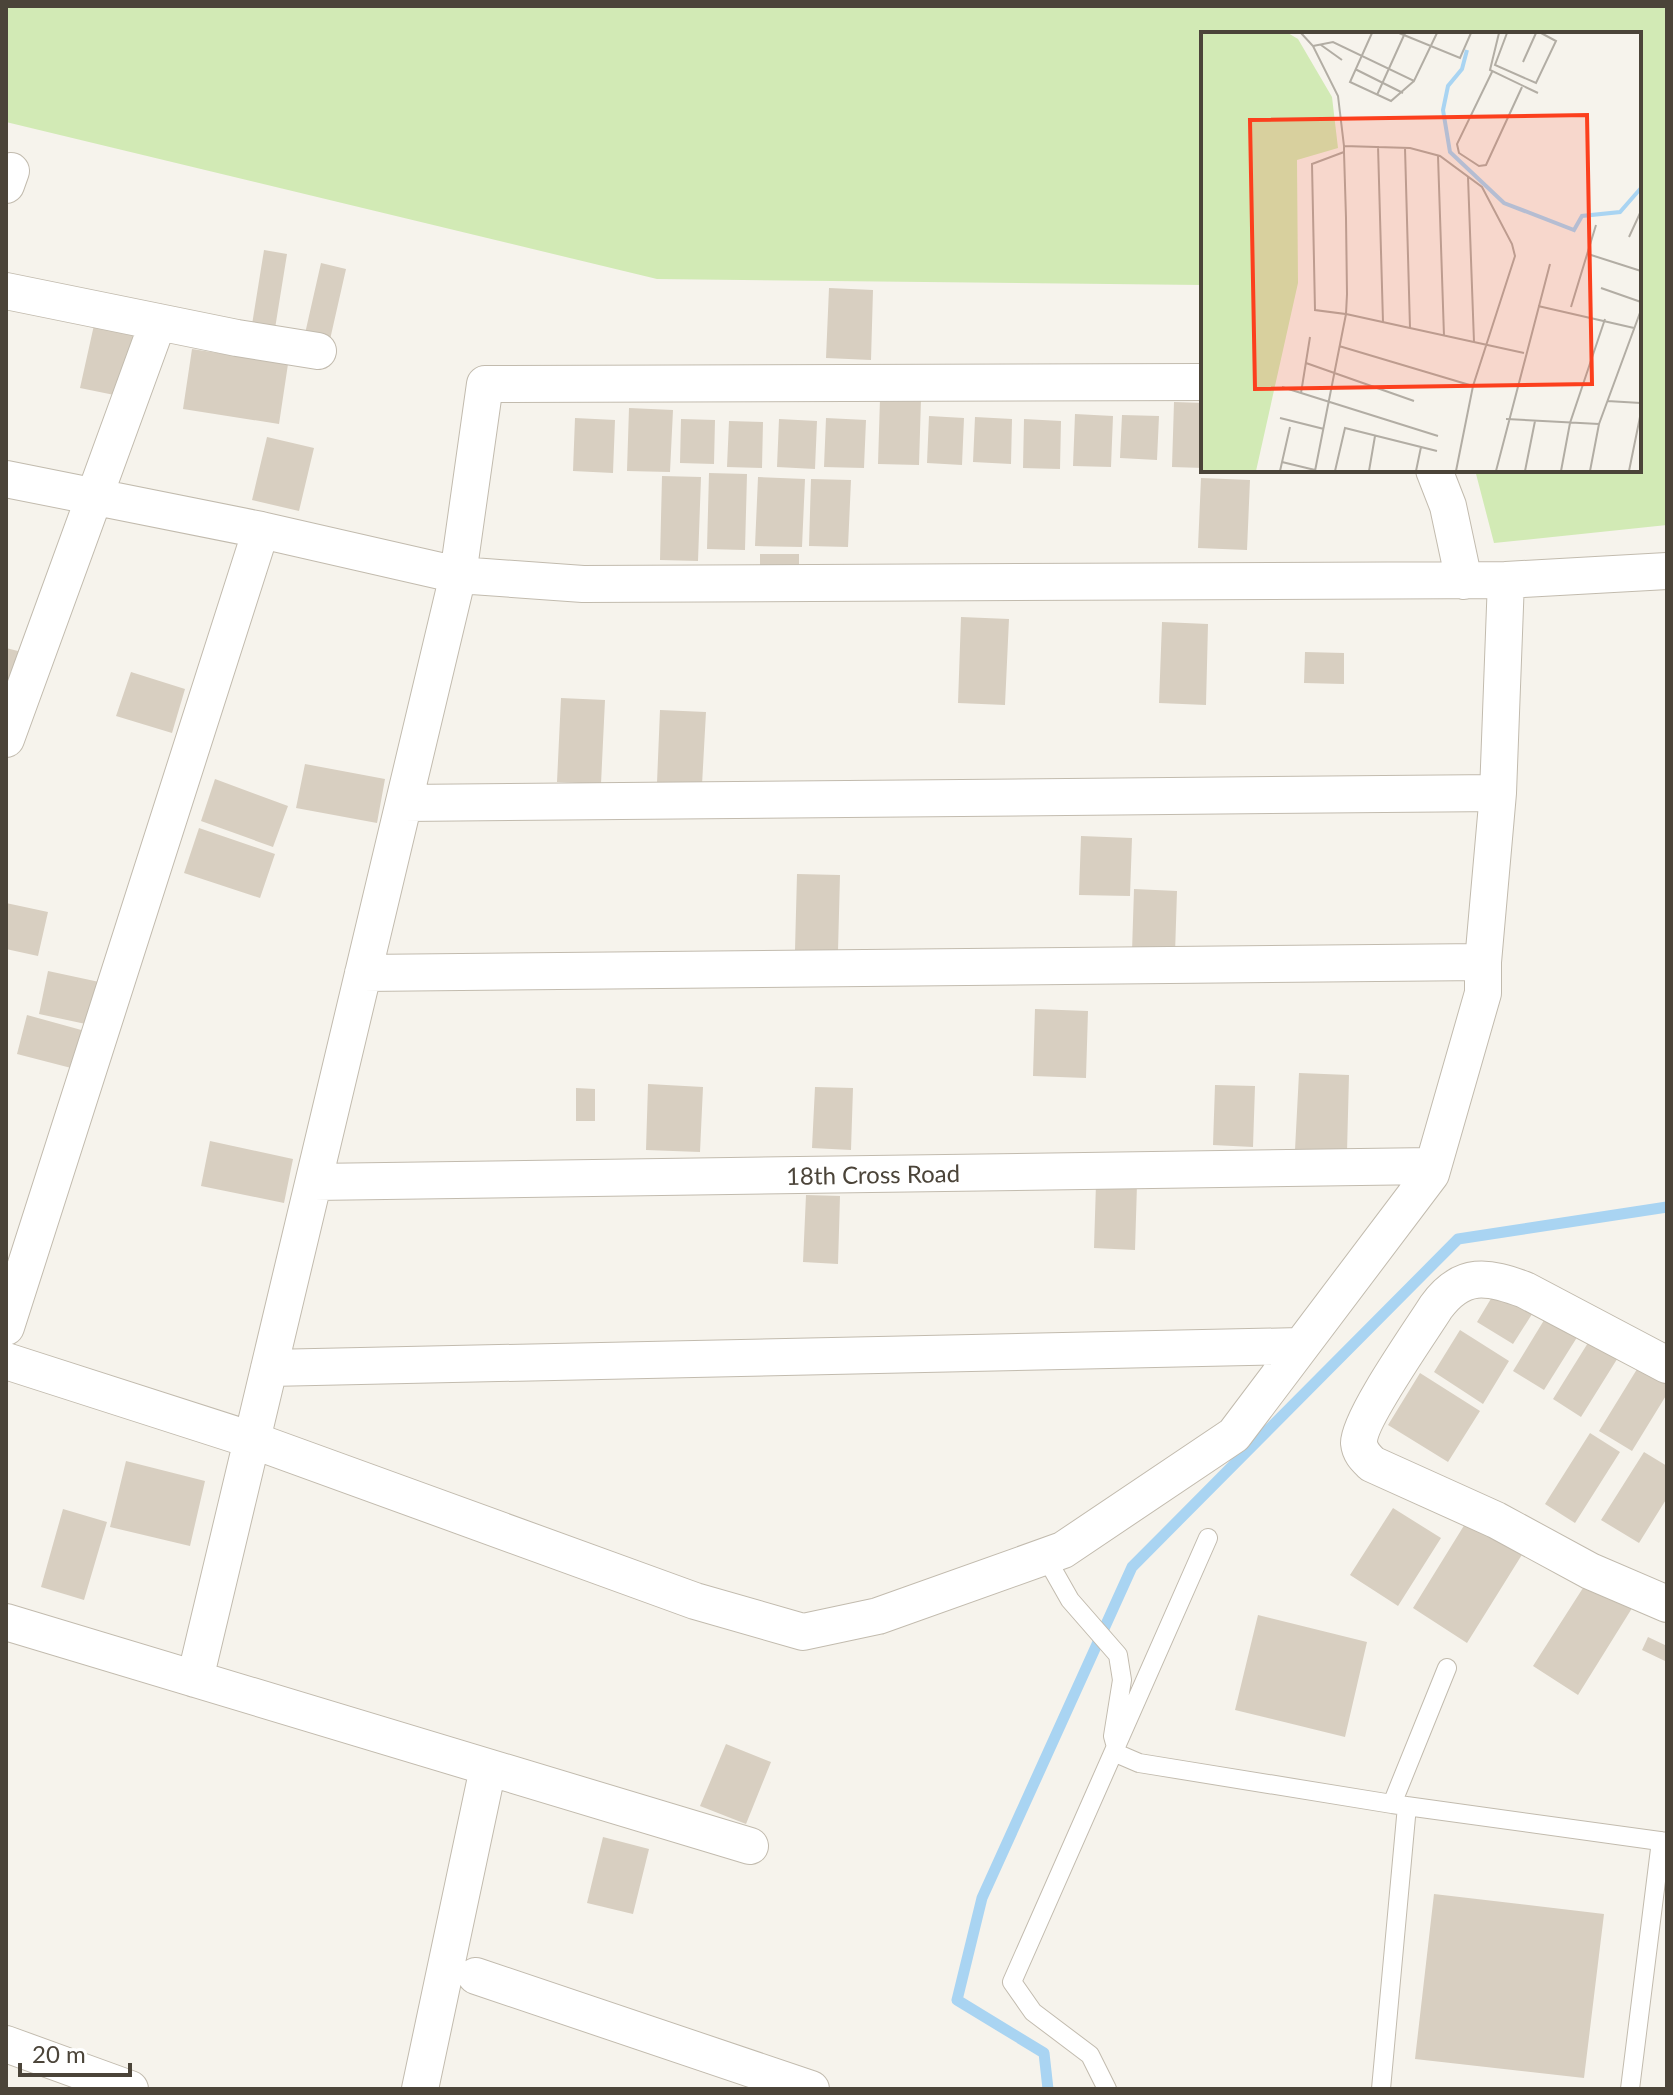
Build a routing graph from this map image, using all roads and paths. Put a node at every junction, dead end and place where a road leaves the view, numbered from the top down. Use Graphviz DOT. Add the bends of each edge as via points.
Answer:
graph roads {
  1 [pos="6,291"];
  2 [pos="158,322"];
  3 [pos="318,351"];
  4 [pos="1201,382"];
  5 [pos="1435,472"];
  6 [pos="6,479"];
  7 [pos="95,498"];
  8 [pos="261,530"];
  9 [pos="1667,571"];
  10 [pos="458,575"];
  11 [pos="1506,580"];
  12 [pos="1464,581"];
  13 [pos="6,739"];
  14 [pos="1498,793"];
  15 [pos="404,803"];
  16 [pos="1483,962"];
  17 [pos="363,973"];
  18 [pos="1432,1166"];
  19 [pos="314,1182"];
  20 [pos="6,1327"];
  21 [pos="1300,1346"];
  22 [pos="6,1361"];
  23 [pos="1667,1365"];
  24 [pos="269,1368"];
  25 [pos="252,1440"];
  26 [pos="1208,1538"];
  27 [pos="1045,1556"];
  28 [pos="1667,1604"];
  29 [pos="6,1622"];
  30 [pos="1447,1668"];
  31 [pos="195,1679"];
  32 [pos="1116,1746"];
  33 [pos="488,1768"];
  34 [pos="1399,1805"];
  35 [pos="1664,1841"];
  36 [pos="750,1846"];
  37 [pos="476,1976"];
  38 [pos="6,2044"];
  39 [pos="806,2088"];
  40 [pos="130,2089"];
  41 [pos="420,2089"];
  42 [pos="1107,2089"];
  43 [pos="1381,2089"];
  44 [pos="1630,2089"];
  1 -- 2 [label="street"];
  2 -- 3 [label="street"];
  2 -- 7 [label="street"];
  4 -- 10 [label="street" via="485,384"];
  5 -- 12 [label="street"];
  6 -- 7 [label="street"];
  7 -- 8 [label="street"];
  7 -- 13 [label="street"];
  8 -- 10 [label="street"];
  8 -- 20 [label="street"];
  9 -- 11 [label="street"];
  10 -- 12 [label="street" via="583,584"];
  10 -- 15 [label="street"];
  11 -- 12 [label="street"];
  11 -- 14 [label="street"];
  14 -- 15 [label="street"];
  14 -- 16 [label="street"];
  15 -- 17 [label="street"];
  16 -- 17 [label="street"];
  16 -- 18 [label="street" via="1483,993"];
  17 -- 19 [label="street"];
  18 -- 19 [label="street, 18th Cross Road"];
  18 -- 21 [label="street"];
  19 -- 24 [label="street"];
  21 -- 24 [label="street"];
  21 -- 27 [label="street" via="1234,1435 1063,1550"];
  22 -- 25 [label="street"];
  23 -- 28 [label="street" via="1525,1290 1503,1282 1465,1281 1436,1307 1366,1420 1359,1443 1372,1464"];
  24 -- 25 [label="street"];
  25 -- 27 [label="street" via="695,1601 803,1632 878,1616"];
  25 -- 31 [label="street"];
  26 -- 32 [label="lane"];
  27 -- 32 [label="lane" via="1070,1600 1118,1655 1122,1680"];
  29 -- 31 [label="street"];
  30 -- 34 [label="lane"];
  31 -- 33 [label="street"];
  32 -- 34 [label="lane" via="1118,1754 1139,1763"];
  32 -- 42 [label="lane" via="1012,1982 1033,2012 1090,2055"];
  33 -- 36 [label="street"];
  33 -- 41 [label="street"];
  34 -- 35 [label="lane"];
  34 -- 43 [label="lane"];
  35 -- 44 [label="lane"];
  37 -- 39 [label="street"];
  38 -- 40 [label="street"];
}
